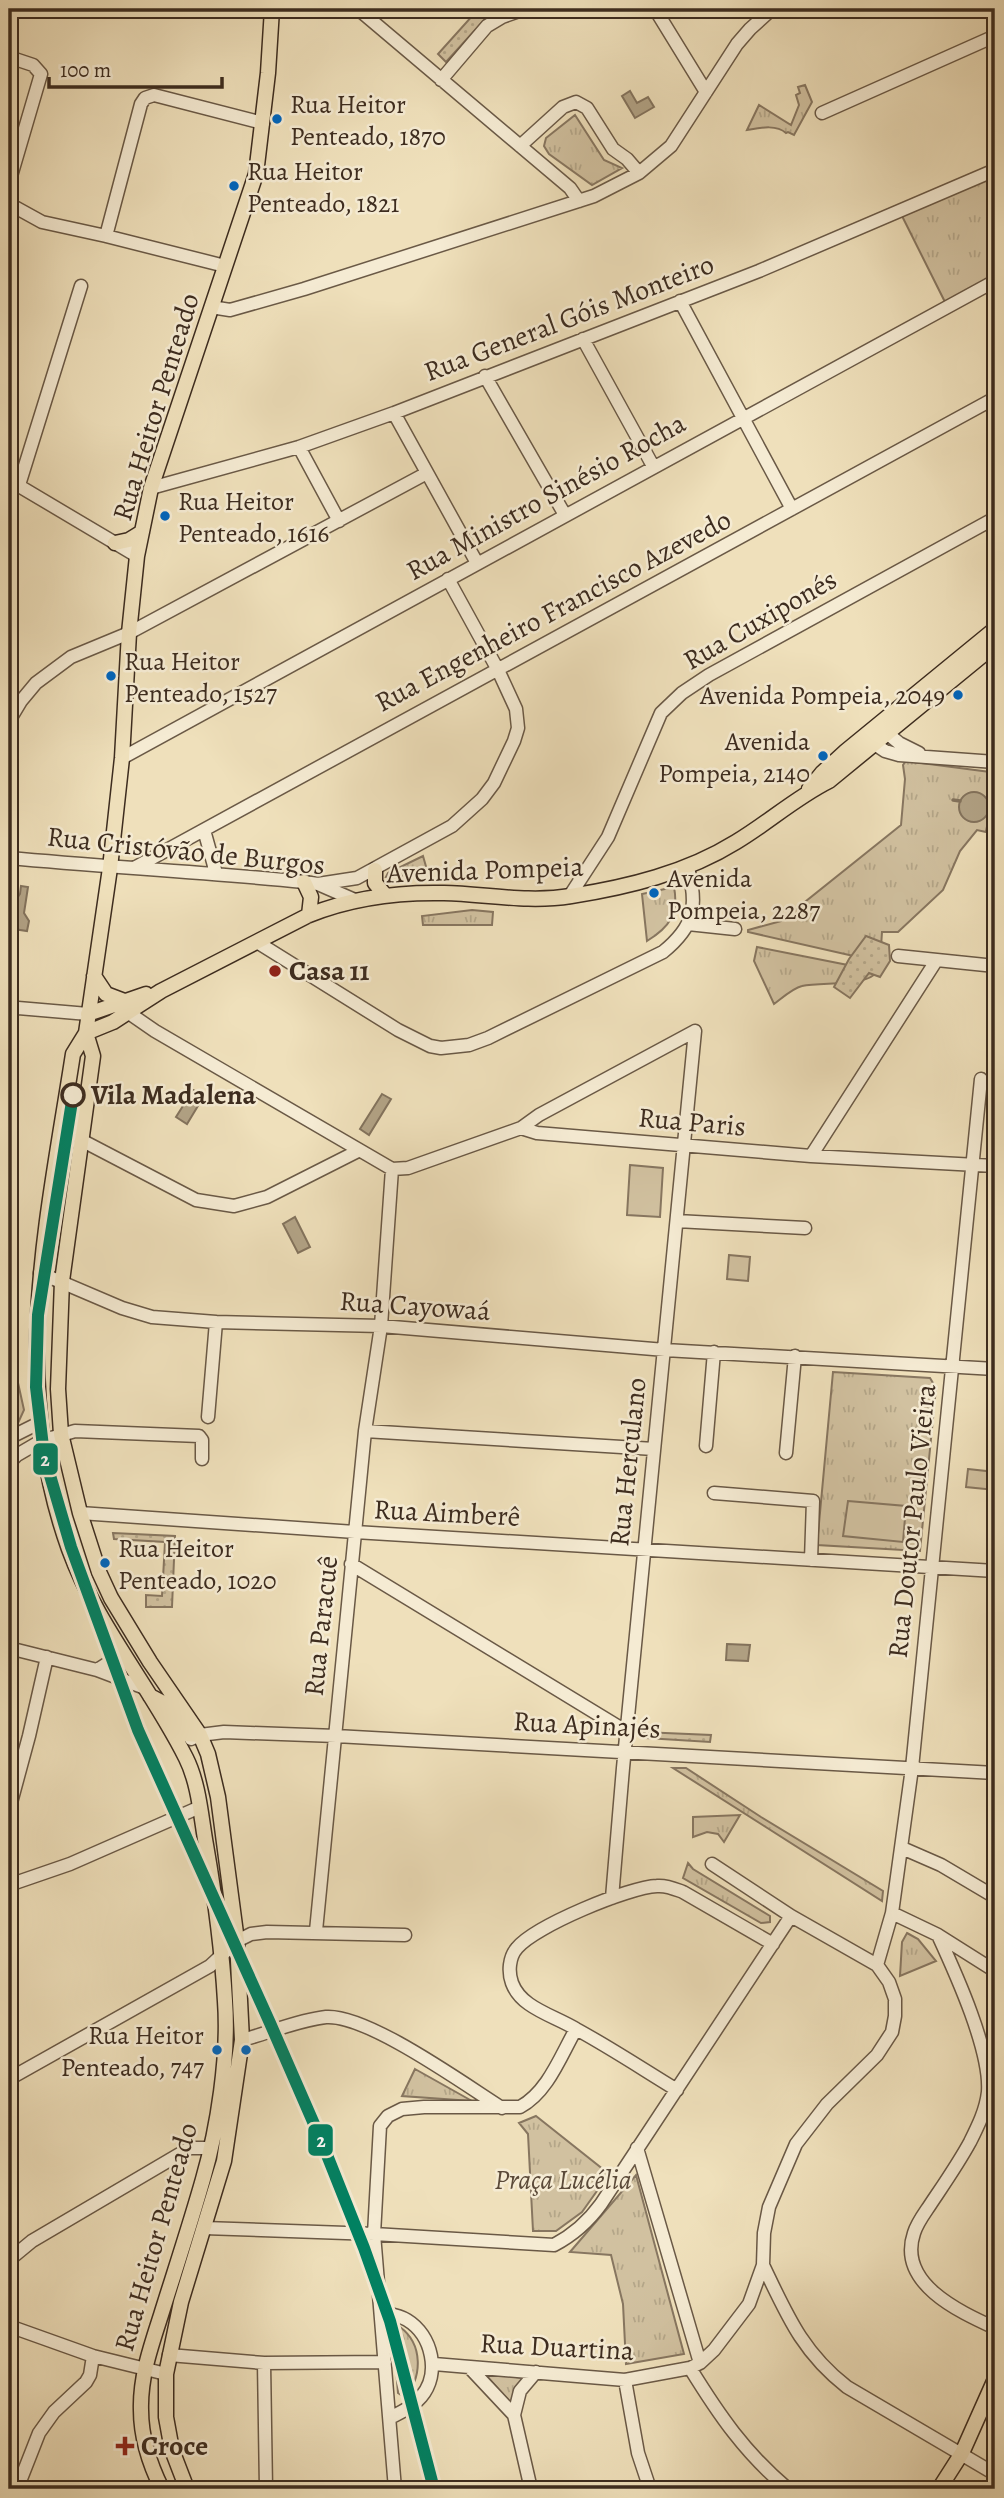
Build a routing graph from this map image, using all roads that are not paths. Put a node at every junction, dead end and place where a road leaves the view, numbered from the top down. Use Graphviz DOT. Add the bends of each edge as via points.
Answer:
graph roads {
  1 [pos="272,9"];
  2 [pos="358,9"];
  3 [pos="525,9"];
  4 [pos="655,9"];
  5 [pos="772,9"];
  6 [pos="995,36"];
  7 [pos="9,57"];
  8 [pos="441,80"];
  9 [pos="706,92"];
  10 [pos="822,113"];
  11 [pos="263,123"];
  12 [pos="520,146"];
  13 [pos="995,170"];
  14 [pos="639,173"];
  15 [pos="9,183"];
  16 [pos="9,197"];
  17 [pos="579,201"];
  18 [pos="106,236"];
  19 [pos="225,266"];
  20 [pos="995,281"];
  21 [pos="81,286"];
  22 [pos="680,301"];
  23 [pos="211,307"];
  24 [pos="583,339"];
  25 [pos="485,376"];
  26 [pos="995,398"];
  27 [pos="394,413"];
  28 [pos="742,418"];
  29 [pos="299,447"];
  30 [pos="653,466"];
  31 [pos="427,473"];
  32 [pos="14,483"];
  33 [pos="151,488"];
  34 [pos="792,509"];
  35 [pos="565,515"];
  36 [pos="995,518"];
  37 [pos="339,521"];
  38 [pos="142,532"];
  39 [pos="115,544"];
  40 [pos="138,556"];
  41 [pos="477,563"];
  42 [pos="447,579"];
  43 [pos="995,629"];
  44 [pos="128,633"];
  45 [pos="995,645"];
  46 [pos="498,670"];
  47 [pos="9,721"];
  48 [pos="883,730"];
  49 [pos="869,741"];
  50 [pos="926,756"];
  51 [pos="122,758"];
  52 [pos="995,762"];
  53 [pos="204,830"];
  54 [pos="9,858"];
  55 [pos="110,868"];
  56 [pos="134,868"];
  57 [pos="688,868"];
  58 [pos="374,870"];
  59 [pos="216,873"];
  60 [pos="311,883"];
  61 [pos="385,895"];
  62 [pos="569,897"];
  63 [pos="357,901"];
  64 [pos="309,915"];
  65 [pos="688,924"];
  66 [pos="735,929"];
  67 [pos="257,942"];
  68 [pos="995,945"];
  69 [pos="898,956"];
  70 [pos="936,961"];
  71 [pos="994,966"];
  72 [pos="94,976"];
  73 [pos="128,1007"];
  74 [pos="9,1010"];
  75 [pos="88,1014"];
  76 [pos="86,1033"];
  77 [pos="981,1079"];
  78 [pos="521,1128"];
  79 [pos="81,1140"];
  80 [pos="685,1146"];
  81 [pos="358,1151"];
  82 [pos="811,1156"];
  83 [pos="972,1165"];
  84 [pos="995,1166"];
  85 [pos="392,1169"];
  86 [pos="677,1221"];
  87 [pos="805,1228"];
  88 [pos="40,1273"];
  89 [pos="62,1281"];
  90 [pos="216,1322"];
  91 [pos="381,1326"];
  92 [pos="664,1350"];
  93 [pos="714,1352"];
  94 [pos="795,1356"];
  95 [pos="952,1366"];
  96 [pos="995,1368"];
  97 [pos="208,1418"];
  98 [pos="38,1423"];
  99 [pos="365,1431"];
  100 [pos="61,1434"];
  101 [pos="9,1438"];
  102 [pos="41,1441"];
  103 [pos="706,1446"];
  104 [pos="653,1449"];
  105 [pos="786,1454"];
  106 [pos="202,1459"];
  107 [pos="9,1463"];
  108 [pos="714,1493"];
  109 [pos="80,1513"];
  110 [pos="355,1532"];
  111 [pos="644,1549"];
  112 [pos="811,1560"];
  113 [pos="351,1564"];
  114 [pos="932,1567"];
  115 [pos="995,1571"];
  116 [pos="9,1648"];
  117 [pos="122,1654"];
  118 [pos="47,1657"];
  119 [pos="150,1662"];
  120 [pos="97,1670"];
  121 [pos="145,1690"];
  122 [pos="627,1732"];
  123 [pos="200,1735"];
  124 [pos="336,1735"];
  125 [pos="178,1745"];
  126 [pos="625,1752"];
  127 [pos="912,1768"];
  128 [pos="995,1773"];
  129 [pos="200,1807"];
  130 [pos="9,1810"];
  131 [pos="902,1848"];
  132 [pos="712,1864"];
  133 [pos="9,1885"];
  134 [pos="995,1897"];
  135 [pos="612,1898"];
  136 [pos="892,1913"];
  137 [pos="790,1916"];
  138 [pos="316,1931"];
  139 [pos="405,1935"];
  140 [pos="938,1935"];
  141 [pos="237,1941"];
  142 [pos="773,1944"];
  143 [pos="223,1955"];
  144 [pos="877,1965"];
  145 [pos="995,1971"];
  146 [pos="576,2029"];
  147 [pos="242,2040"];
  148 [pos="9,2079"];
  149 [pos="677,2090"];
  150 [pos="502,2108"];
  151 [pos="210,2148"];
  152 [pos="638,2148"];
  153 [pos="204,2228"];
  154 [pos="374,2234"];
  155 [pos="9,2260"];
  156 [pos="763,2265"];
  157 [pos="381,2312"];
  158 [pos="9,2326"];
  159 [pos="995,2328"];
  160 [pos="169,2355"];
  161 [pos="93,2356"];
  162 [pos="385,2362"];
  163 [pos="264,2363"];
  164 [pos="433,2364"];
  165 [pos="695,2365"];
  166 [pos="469,2367"];
  167 [pos="145,2369"];
  168 [pos="536,2372"];
  169 [pos="166,2374"];
  170 [pos="995,2379"];
  171 [pos="625,2380"];
  172 [pos="514,2415"];
  173 [pos="390,2418"];
  174 [pos="961,2453"];
  175 [pos="995,2474"];
  176 [pos="17,2489"];
  177 [pos="162,2489"];
  178 [pos="187,2489"];
  179 [pos="266,2489"];
  180 [pos="395,2489"];
  181 [pos="531,2489"];
  182 [pos="650,2489"];
  183 [pos="788,2489"];
  184 [pos="940,2489"];
  1 -- 11 [label="main road, Rua Heitor Penteado"];
  2 -- 8 [label="street"];
  3 -- 8 [label="street" via="487,26"];
  4 -- 9 [label="street"];
  5 -- 9 [label="street" via="737,44"];
  6 -- 10 [label="street"];
  7 -- 15 [label="street" via="33,65 41,74"];
  8 -- 12 [label="street"];
  9 -- 14 [label="street" via="671,146"];
  11 -- 18 [label="street" via="155,95 145,98"];
  11 -- 19 [label="main road, Rua Heitor Penteado" via="256,174"];
  12 -- 14 [label="street" via="563,107 576,102 587,108 613,149"];
  12 -- 17 [label="street"];
  13 -- 22 [label="street, Rua General Góis Monteiro"];
  14 -- 17 [label="street"];
  16 -- 18 [label="street" via="13,206 42,222"];
  17 -- 23 [label="street" via="304,289 230,310"];
  18 -- 19 [label="street"];
  19 -- 23 [label="main road, Rua Heitor Penteado"];
  20 -- 28 [label="street, Rua Ministro Sinésio Rocha"];
  21 -- 32 [label="street"];
  22 -- 24 [label="street, Rua General Góis Monteiro"];
  22 -- 28 [label="street"];
  23 -- 33 [label="main road, Rua Heitor Penteado"];
  24 -- 25 [label="street, Rua General Góis Monteiro"];
  24 -- 30 [label="street"];
  25 -- 27 [label="street, Rua General Góis Monteiro"];
  25 -- 35 [label="street"];
  26 -- 34 [label="street, Rua Engenheiro Francisco Azevedo"];
  27 -- 29 [label="street, Rua General Góis Monteiro"];
  27 -- 31 [label="street"];
  28 -- 30 [label="street, Rua Ministro Sinésio Rocha"];
  28 -- 34 [label="street"];
  29 -- 33 [label="street, Rua General Góis Monteiro"];
  29 -- 37 [label="street"];
  30 -- 35 [label="street, Rua Ministro Sinésio Rocha"];
  31 -- 37 [label="street"];
  31 -- 41 [label="street"];
  32 -- 39 [label="street"];
  33 -- 38 [label="main road, Rua Heitor Penteado"];
  34 -- 46 [label="street, Rua Engenheiro Francisco Azevedo"];
  35 -- 41 [label="street, Rua Ministro Sinésio Rocha"];
  36 -- 62 [label="street, Rua Cuxiponés" via="681,693 660,713 608,836"];
  37 -- 44 [label="street"];
  38 -- 39 [label="main road"];
  38 -- 40 [label="main road, Rua Heitor Penteado"];
  39 -- 40 [label="street"];
  40 -- 44 [label="main road, Rua Heitor Penteado"];
  41 -- 42 [label="street, Rua Ministro Sinésio Rocha"];
  42 -- 46 [label="street"];
  42 -- 51 [label="street, Rua Ministro Sinésio Rocha"];
  43 -- 48 [label="main road"];
  44 -- 47 [label="street" via="50,671"];
  44 -- 51 [label="main road, Rua Heitor Penteado"];
  45 -- 48 [label="main road"];
  46 -- 53 [label="street, Rua Engenheiro Francisco Azevedo"];
  46 -- 58 [label="street" via="519,719 494,783 452,826"];
  48 -- 49 [label="main road, Avenida Pompeia"];
  48 -- 50 [label="street"];
  49 -- 50 [label="street" via="899,755"];
  49 -- 57 [label="main road, Avenida Pompeia" via="829,781 734,844"];
  50 -- 52 [label="street"];
  51 -- 55 [label="main road, Rua Heitor Penteado"];
  53 -- 56 [label="street, Rua Engenheiro Francisco Azevedo"];
  53 -- 59 [label="street"];
  54 -- 55 [label="street, Rua Cristóvão de Burgos"];
  55 -- 56 [label="street, Rua Cristóvão de Burgos"];
  55 -- 72 [label="main road, Rua Heitor Penteado"];
  56 -- 59 [label="street, Rua Cristóvão de Burgos"];
  57 -- 62 [label="main road, Avenida Pompeia"];
  57 -- 65 [label="street" via="694,902"];
  58 -- 60 [label="street" via="349,881"];
  58 -- 61 [label="main road" via="375,883"];
  59 -- 60 [label="street, Rua Cristóvão de Burgos"];
  60 -- 63 [label="street, Rua Cristóvão de Burgos"];
  60 -- 64 [label="main road"];
  61 -- 62 [label="main road, Avenida Pompeia" via="444,892 518,899"];
  61 -- 63 [label="main road, Avenida Pompeia"];
  63 -- 64 [label="main road, Avenida Pompeia"];
  64 -- 67 [label="main road, Avenida Pompeia"];
  65 -- 66 [label="street"];
  65 -- 67 [label="street" via="663,952 488,1038 456,1048 430,1046 398,1030"];
  67 -- 73 [label="main road, Avenida Pompeia"];
  68 -- 71 [label="street"];
  69 -- 70 [label="street"];
  70 -- 71 [label="street"];
  70 -- 82 [label="street"];
  72 -- 73 [label="main road" via="106,994"];
  72 -- 75 [label="main road, Rua Heitor Penteado"];
  73 -- 75 [label="main road, Avenida Pompeia"];
  73 -- 76 [label="main road, Avenida Pompeia"];
  73 -- 81 [label="street" via="155,1031"];
  74 -- 75 [label="street"];
  75 -- 76 [label="main road, Rua Heitor Penteado"];
  76 -- 79 [label="main road, Rua Heitor Penteado" via="93,1056"];
  76 -- 88 [label="main road, Rua Heitor Penteado" via="73,1054"];
  77 -- 83 [label="street, Rua Doutor Paulo Vieira"];
  78 -- 80 [label="street, Rua Paris"];
  78 -- 80 [label="street, Rua Herculano" via="695,1031"];
  78 -- 85 [label="street" via="408,1168"];
  79 -- 81 [label="street" via="196,1200 234,1206 267,1197"];
  79 -- 89 [label="main road, Rua Heitor Penteado"];
  80 -- 82 [label="street, Rua Paris"];
  80 -- 86 [label="street, Rua Herculano"];
  81 -- 85 [label="street"];
  82 -- 83 [label="street, Rua Paris"];
  83 -- 84 [label="street, Rua Paris"];
  83 -- 95 [label="street, Rua Doutor Paulo Vieira"];
  85 -- 91 [label="street, Rua Paracuê"];
  86 -- 87 [label="street"];
  86 -- 92 [label="street, Rua Herculano"];
  88 -- 89 [label="street, Rua Cayowaá"];
  88 -- 98 [label="main road, Rua Heitor Penteado"];
  89 -- 90 [label="street, Rua Cayowaá" via="136,1313"];
  89 -- 100 [label="main road, Rua Heitor Penteado"];
  90 -- 91 [label="street, Rua Cayowaá"];
  90 -- 97 [label="street"];
  91 -- 92 [label="street, Rua Cayowaá"];
  91 -- 99 [label="street, Rua Paracuê"];
  92 -- 93 [label="street, Rua Cayowaá"];
  92 -- 104 [label="street, Rua Herculano"];
  93 -- 94 [label="street, Rua Cayowaá"];
  93 -- 103 [label="street"];
  94 -- 95 [label="street, Rua Cayowaá"];
  94 -- 105 [label="street"];
  95 -- 96 [label="street, Rua Cayowaá"];
  95 -- 114 [label="street, Rua Doutor Paulo Vieira"];
  98 -- 101 [label="street"];
  98 -- 102 [label="main road, Rua Heitor Penteado"];
  99 -- 104 [label="street"];
  99 -- 110 [label="street, Rua Paracuê"];
  100 -- 102 [label="street"];
  100 -- 106 [label="street" via="199,1436"];
  100 -- 109 [label="main road, Rua Heitor Penteado"];
  102 -- 107 [label="street"];
  102 -- 117 [label="main road, Rua Heitor Penteado" via="68,1546 87,1595"];
  104 -- 111 [label="street, Rua Herculano"];
  108 -- 112 [label="street" via="813,1501"];
  109 -- 110 [label="street, Rua Aimberê"];
  109 -- 119 [label="main road, Rua Heitor Penteado" via="111,1598"];
  110 -- 111 [label="street, Rua Aimberê"];
  110 -- 113 [label="street, Rua Paracuê"];
  111 -- 112 [label="street, Rua Aimberê"];
  111 -- 122 [label="street, Rua Herculano"];
  112 -- 114 [label="street, Rua Aimberê"];
  113 -- 122 [label="street"];
  113 -- 124 [label="street, Rua Paracuê"];
  114 -- 115 [label="street, Rua Aimberê"];
  114 -- 127 [label="street, Rua Doutor Paulo Vieira"];
  116 -- 118 [label="street"];
  117 -- 119 [label="main road" via="137,1651"];
  117 -- 120 [label="street"];
  117 -- 121 [label="main road, Rua Heitor Penteado"];
  118 -- 120 [label="street"];
  118 -- 130 [label="street"];
  119 -- 123 [label="main road, Rua Heitor Penteado"];
  120 -- 121 [label="street"];
  121 -- 123 [label="main road" via="165,1704 185,1734"];
  121 -- 125 [label="main road, Rua Heitor Penteado"];
  122 -- 126 [label="street, Rua Herculano"];
  123 -- 124 [label="street, Rua Apinajés"];
  123 -- 125 [label="street, Rua Apinajés"];
  123 -- 141 [label="main road, Rua Heitor Penteado" via="218,1797"];
  124 -- 126 [label="street, Rua Apinajés"];
  124 -- 138 [label="street, Rua Paracuê"];
  125 -- 129 [label="main road, Rua Heitor Penteado" via="190,1768"];
  126 -- 127 [label="street, Rua Apinajés"];
  126 -- 135 [label="street, Rua Herculano"];
  127 -- 128 [label="street, Rua Apinajés"];
  127 -- 131 [label="street, Rua Doutor Paulo Vieira"];
  129 -- 133 [label="street" via="70,1864"];
  129 -- 143 [label="main road, Rua Heitor Penteado"];
  131 -- 134 [label="street"];
  131 -- 136 [label="street, Rua Doutor Paulo Vieira"];
  132 -- 137 [label="street"];
  135 -- 142 [label="street" via="647,1887 669,1886"];
  135 -- 146 [label="street" via="538,1931 517,1947 510,1963 517,1992"];
  136 -- 140 [label="street"];
  136 -- 144 [label="street, Rua Doutor Paulo Vieira"];
  137 -- 142 [label="street"];
  137 -- 144 [label="street"];
  138 -- 139 [label="street"];
  138 -- 141 [label="street" via="251,1934"];
  140 -- 145 [label="street"];
  140 -- 159 [label="street" via="983,2050 988,2092 980,2123 914,2232 911,2263 932,2292"];
  141 -- 143 [label="street"];
  141 -- 147 [label="main road, Rua Heitor Penteado"];
  142 -- 149 [label="street"];
  143 -- 148 [label="street"];
  143 -- 151 [label="main road, Rua Heitor Penteado" via="226,2041"];
  144 -- 156 [label="street" via="895,1999 892,2032 877,2055 796,2144 769,2207"];
  146 -- 149 [label="street"];
  146 -- 150 [label="street" via="533,2100 520,2107"];
  147 -- 150 [label="street" via="335,2018 375,2029"];
  147 -- 153 [label="main road, Rua Heitor Penteado" via="224,2161"];
  149 -- 152 [label="street"];
  150 -- 154 [label="street" via="424,2107 388,2116 380,2126"];
  151 -- 155 [label="street" via="190,2148 32,2241"];
  151 -- 167 [label="main road, Rua Heitor Penteado"];
  152 -- 154 [label="street" via="591,2218 554,2245"];
  152 -- 165 [label="street"];
  153 -- 154 [label="street"];
  153 -- 160 [label="main road, Rua Heitor Penteado"];
  154 -- 157 [label="street"];
  156 -- 165 [label="street" via="749,2304 731,2330"];
  156 -- 174 [label="street" via="793,2325 827,2371"];
  157 -- 162 [label="street"];
  157 -- 164 [label="street" via="405,2318 415,2326 424,2336"];
  158 -- 161 [label="street"];
  160 -- 163 [label="street"];
  160 -- 169 [label="main road, Rua Heitor Penteado"];
  161 -- 167 [label="street"];
  161 -- 176 [label="street" via="86,2382 39,2433"];
  162 -- 163 [label="street"];
  162 -- 173 [label="street"];
  163 -- 179 [label="street"];
  164 -- 166 [label="street, Rua Duartina"];
  164 -- 173 [label="street" via="421,2397"];
  165 -- 171 [label="street, Rua Duartina"];
  165 -- 183 [label="street" via="723,2421"];
  166 -- 168 [label="street, Rua Duartina"];
  166 -- 172 [label="street"];
  167 -- 169 [label="street"];
  167 -- 177 [label="main road, Rua Heitor Penteado" via="143,2431"];
  168 -- 171 [label="street, Rua Duartina"];
  168 -- 172 [label="street" via="520,2391"];
  169 -- 178 [label="main road, Rua Heitor Penteado" via="172,2450"];
  170 -- 174 [label="main road"];
  171 -- 182 [label="street" via="638,2453"];
  172 -- 181 [label="street"];
  173 -- 180 [label="street"];
  174 -- 175 [label="street"];
  174 -- 184 [label="main road"];
}
